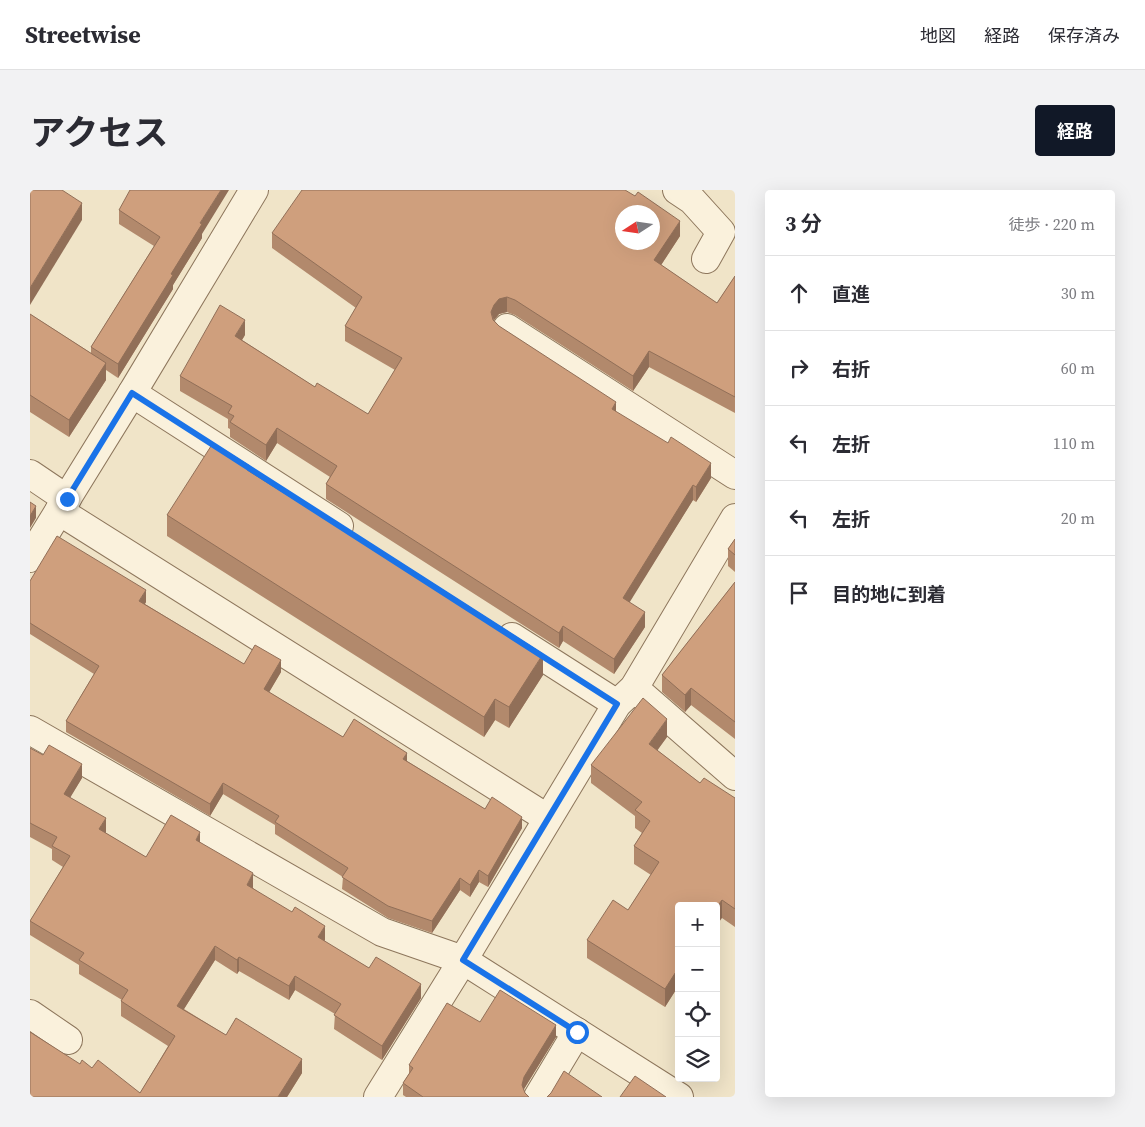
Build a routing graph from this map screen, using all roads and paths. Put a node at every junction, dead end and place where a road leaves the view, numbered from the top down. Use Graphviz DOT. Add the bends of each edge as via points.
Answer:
graph roads {
  1 [pos="254,190"];
  2 [pos="677,190"];
  3 [pos="706,259"];
  4 [pos="507,328"];
  5 [pos="132,393"];
  6 [pos="30,474"];
  7 [pos="735,475"];
  8 [pos="63,505"];
  9 [pos="735,518"];
  10 [pos="358,538"];
  11 [pos="30,558"];
  12 [pos="491,623"];
  13 [pos="625,696"];
  14 [pos="30,730"];
  15 [pos="735,776"];
  16 [pos="547,818"];
  17 [pos="463,960"];
  18 [pos="30,1014"];
  19 [pos="577,1032"];
  20 [pos="68,1040"];
  21 [pos="378,1097"];
  22 [pos="538,1097"];
  23 [pos="679,1097"];
  1 -- 5 [label="street"];
  2 -- 3 [label="street" via="692,200 721,232"];
  4 -- 7 [label="street"];
  5 -- 8 [label="street"];
  5 -- 10 [label="street"];
  6 -- 8 [label="street"];
  8 -- 11 [label="street"];
  8 -- 16 [label="street"];
  9 -- 13 [label="street"];
  12 -- 13 [label="street"];
  13 -- 15 [label="street"];
  13 -- 16 [label="street"];
  14 -- 17 [label="street" via="382,932"];
  16 -- 17 [label="street"];
  17 -- 19 [label="street"];
  17 -- 21 [label="street"];
  18 -- 20 [label="street"];
  19 -- 22 [label="street"];
  19 -- 23 [label="street"];
}
